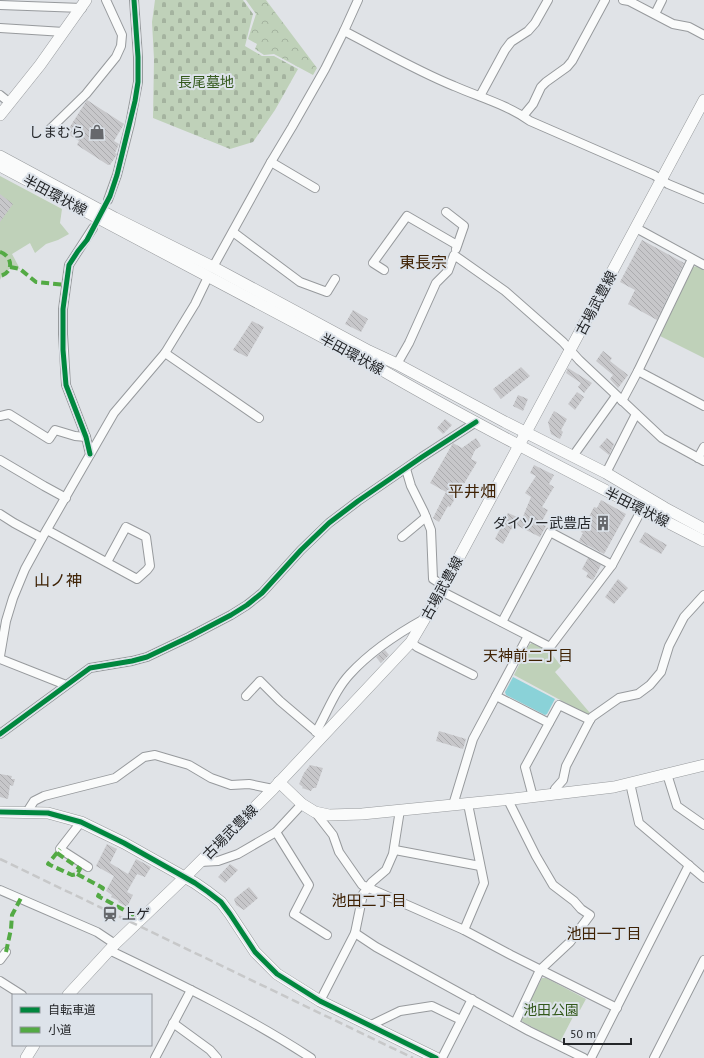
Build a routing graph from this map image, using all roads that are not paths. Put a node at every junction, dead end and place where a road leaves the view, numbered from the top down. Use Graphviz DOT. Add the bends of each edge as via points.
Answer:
graph roads {
  1 [pos="106,0"];
  2 [pos="134,0"];
  3 [pos="358,0"];
  4 [pos="548,0"];
  5 [pos="605,0"];
  6 [pos="623,0"];
  7 [pos="662,0"];
  8 [pos="10,2"];
  9 [pos="0,4"];
  10 [pos="84,4"];
  11 [pos="655,14"];
  12 [pos="0,28"];
  13 [pos="344,31"];
  14 [pos="64,32"];
  15 [pos="704,35"];
  16 [pos="0,95"];
  17 [pos="480,96"];
  18 [pos="704,100"];
  19 [pos="10,103"];
  20 [pos="0,115"];
  21 [pos="523,116"];
  22 [pos="49,130"];
  23 [pos="0,156"];
  24 [pos="271,162"];
  25 [pos="0,166"];
  26 [pos="661,180"];
  27 [pos="315,188"];
  28 [pos="704,199"];
  29 [pos="108,200"];
  30 [pos="446,212"];
  31 [pos="93,228"];
  32 [pos="636,228"];
  33 [pos="233,232"];
  34 [pos="457,245"];
  35 [pos="454,255"];
  36 [pos="692,258"];
  37 [pos="704,265"];
  38 [pos="384,270"];
  39 [pos="211,272"];
  40 [pos="335,279"];
  41 [pos="570,351"];
  42 [pos="165,353"];
  43 [pos="397,364"];
  44 [pos="638,371"];
  45 [pos="619,398"];
  46 [pos="704,406"];
  47 [pos="636,414"];
  48 [pos="0,416"];
  49 [pos="259,418"];
  50 [pos="476,422"];
  51 [pos="526,432"];
  52 [pos="86,437"];
  53 [pos="520,445"];
  54 [pos="704,446"];
  55 [pos="90,454"];
  56 [pos="573,456"];
  57 [pos="701,459"];
  58 [pos="0,460"];
  59 [pos="406,469"];
  60 [pos="606,473"];
  61 [pos="66,498"];
  62 [pos="642,509"];
  63 [pos="0,514"];
  64 [pos="426,517"];
  65 [pos="704,529"];
  66 [pos="47,530"];
  67 [pos="402,537"];
  68 [pos="42,538"];
  69 [pos="704,541"];
  70 [pos="107,562"];
  71 [pos="612,565"];
  72 [pos="443,588"];
  73 [pos="704,595"];
  74 [pos="426,617"];
  75 [pos="502,622"];
  76 [pos="528,636"];
  77 [pos="411,642"];
  78 [pos="0,656"];
  79 [pos="0,659"];
  80 [pos="473,675"];
  81 [pos="66,685"];
  82 [pos="246,696"];
  83 [pos="496,696"];
  84 [pos="590,720"];
  85 [pos="549,724"];
  86 [pos="0,734"];
  87 [pos="319,734"];
  88 [pos="704,765"];
  89 [pos="667,774"];
  90 [pos="630,783"];
  91 [pos="276,785"];
  92 [pos="555,794"];
  93 [pos="533,797"];
  94 [pos="508,800"];
  95 [pos="302,804"];
  96 [pos="468,804"];
  97 [pos="453,805"];
  98 [pos="400,810"];
  99 [pos="0,812"];
  100 [pos="27,812"];
  101 [pos="315,812"];
  102 [pos="81,822"];
  103 [pos="704,825"];
  104 [pos="276,832"];
  105 [pos="395,850"];
  106 [pos="200,862"];
  107 [pos="689,865"];
  108 [pos="480,866"];
  109 [pos="88,867"];
  110 [pos="184,878"];
  111 [pos="704,878"];
  112 [pos="368,888"];
  113 [pos="0,890"];
  114 [pos="464,930"];
  115 [pos="355,933"];
  116 [pos="327,935"];
  117 [pos="112,947"];
  118 [pos="6,952"];
  119 [pos="0,960"];
  120 [pos="704,960"];
  121 [pos="540,970"];
  122 [pos="0,981"];
  123 [pos="191,990"];
  124 [pos="20,994"];
  125 [pos="69,994"];
  126 [pos="472,999"];
  127 [pos="320,1001"];
  128 [pos="617,1008"];
  129 [pos="461,1020"];
  130 [pos="173,1023"];
  131 [pos="515,1023"];
  132 [pos="369,1026"];
  133 [pos="33,1046"];
  134 [pos="301,1055"];
  135 [pos="26,1058"];
  136 [pos="155,1058"];
  137 [pos="217,1058"];
  138 [pos="311,1058"];
  139 [pos="436,1058"];
  140 [pos="442,1058"];
  141 [pos="584,1058"];
  142 [pos="591,1058"];
  143 [pos="654,1058"];
  1 -- 22 [label="street" via="122,34 119,51 86,94"];
  2 -- 29 [label="street" via="138,57 136,101"];
  3 -- 13 [label="street"];
  4 -- 17 [label="street" via="528,31 511,42"];
  5 -- 21 [label="street" via="572,61 541,87"];
  6 -- 11 [label="street"];
  7 -- 11 [label="street"];
  8 -- 9 [label="street"];
  8 -- 10 [label="street"];
  10 -- 14 [label="main road"];
  11 -- 15 [label="street" via="673,24 689,27"];
  12 -- 14 [label="street"];
  13 -- 17 [label="street" via="434,77"];
  13 -- 24 [label="street"];
  14 -- 19 [label="main road"];
  16 -- 19 [label="street"];
  17 -- 21 [label="street"];
  18 -- 26 [label="main road, 古場武豊線"];
  19 -- 20 [label="main road"];
  21 -- 26 [label="street"];
  23 -- 39 [label="main road, 半田環状線"];
  24 -- 27 [label="street"];
  24 -- 33 [label="street"];
  25 -- 39 [label="main road, 半田環状線"];
  26 -- 28 [label="street"];
  26 -- 32 [label="main road, 古場武豊線"];
  30 -- 34 [label="street" via="464,226"];
  31 -- 52 [label="street" via="69,265 63,309 66,385"];
  32 -- 36 [label="street"];
  32 -- 41 [label="main road, 古場武豊線"];
  33 -- 39 [label="street"];
  33 -- 40 [label="street" via="300,282 327,292"];
  34 -- 35 [label="street"];
  34 -- 38 [label="street" via="407,216 373,263"];
  35 -- 41 [label="street" via="505,290"];
  35 -- 43 [label="street" via="448,271 436,282"];
  36 -- 37 [label="street"];
  36 -- 44 [label="street"];
  39 -- 42 [label="street"];
  39 -- 43 [label="main road, 半田環状線"];
  39 -- 50 [label="main road, 半田環状線"];
  41 -- 45 [label="street"];
  41 -- 51 [label="main road, 古場武豊線"];
  42 -- 49 [label="street"];
  42 -- 55 [label="street" via="114,413"];
  43 -- 51 [label="main road, 半田環状線"];
  44 -- 45 [label="street"];
  44 -- 46 [label="street"];
  45 -- 47 [label="street"];
  45 -- 56 [label="street"];
  47 -- 57 [label="street" via="662,438"];
  47 -- 60 [label="street"];
  48 -- 52 [label="street" via="9,414 49,439 55,430"];
  50 -- 53 [label="main road, 半田環状線"];
  50 -- 59 [label="street"];
  51 -- 53 [label="main road, 古場武豊線"];
  51 -- 56 [label="main road, 半田環状線"];
  52 -- 55 [label="street"];
  53 -- 62 [label="main road, 半田環状線"];
  53 -- 72 [label="main road, 古場武豊線"];
  54 -- 57 [label="street"];
  55 -- 61 [label="street"];
  56 -- 60 [label="main road, 半田環状線"];
  58 -- 61 [label="street"];
  59 -- 64 [label="street"];
  59 -- 81 [label="street" via="329,523 300,550 262,593 231,615 154,654 132,661 90,668"];
  60 -- 65 [label="main road, 半田環状線"];
  61 -- 66 [label="street"];
  62 -- 69 [label="main road, 半田環状線"];
  62 -- 71 [label="street"];
  63 -- 68 [label="street"];
  64 -- 67 [label="street"];
  64 -- 72 [label="street" via="432,538 433,578"];
  66 -- 68 [label="street"];
  66 -- 70 [label="street"];
  68 -- 78 [label="street" via="13,598"];
  70 -- 70 [label="street" via="126,527 146,537 150,566 137,579"];
  71 -- 75 [label="street" via="550,532"];
  71 -- 76 [label="street" via="550,647"];
  72 -- 74 [label="main road, 古場武豊線"];
  72 -- 75 [label="street"];
  73 -- 84 [label="street" via="684,617 669,646 661,672 650,685 638,694 619,698"];
  74 -- 77 [label="main road, 古場武豊線"];
  74 -- 87 [label="street" via="386,641 350,674 339,689"];
  75 -- 76 [label="street"];
  76 -- 83 [label="street"];
  77 -- 80 [label="street"];
  77 -- 87 [label="main road, 古場武豊線"];
  79 -- 81 [label="street"];
  81 -- 86 [label="street"];
  82 -- 87 [label="street" via="260,681 280,702"];
  83 -- 85 [label="street"];
  83 -- 97 [label="street" via="473,739"];
  84 -- 85 [label="street" via="559,705"];
  84 -- 92 [label="street" via="566,766 563,780 555,789"];
  85 -- 93 [label="street" via="526,767"];
  87 -- 91 [label="main road, 古場武豊線"];
  88 -- 89 [label="main road"];
  89 -- 90 [label="main road"];
  89 -- 103 [label="street" via="677,806"];
  90 -- 92 [label="main road"];
  90 -- 107 [label="street" via="639,822"];
  91 -- 95 [label="main road"];
  91 -- 100 [label="street" via="231,785 211,778 189,765 149,755 115,778 44,796 34,801"];
  91 -- 106 [label="main road, 古場武豊線"];
  92 -- 93 [label="main road"];
  93 -- 94 [label="main road"];
  94 -- 96 [label="main road"];
  94 -- 121 [label="street" via="552,885 590,915 570,942"];
  95 -- 101 [label="main road"];
  95 -- 104 [label="street"];
  96 -- 97 [label="main road"];
  96 -- 108 [label="street"];
  97 -- 98 [label="main road"];
  98 -- 101 [label="main road" via="342,815"];
  98 -- 105 [label="street"];
  99 -- 100 [label="main road"];
  100 -- 102 [label="main road"];
  101 -- 112 [label="street" via="332,835 350,868 362,885"];
  102 -- 109 [label="street" via="60,849"];
  102 -- 110 [label="main road" via="124,843"];
  104 -- 106 [label="street" via="238,854 218,861"];
  104 -- 116 [label="street" via="309,885 294,914"];
  105 -- 108 [label="street"];
  105 -- 112 [label="street" via="386,870"];
  106 -- 110 [label="main road, 古場武豊線"];
  107 -- 111 [label="street"];
  107 -- 128 [label="street"];
  108 -- 114 [label="street" via="484,883"];
  110 -- 117 [label="main road, 古場武豊線"];
  110 -- 127 [label="main road" via="221,902 255,952 277,974"];
  112 -- 114 [label="street"];
  112 -- 115 [label="street" via="363,894"];
  113 -- 117 [label="street" via="97,932"];
  114 -- 121 [label="street"];
  115 -- 126 [label="street"];
  115 -- 127 [label="street"];
  117 -- 123 [label="street"];
  117 -- 125 [label="main road, 古場武豊線"];
  118 -- 119 [label="street"];
  120 -- 143 [label="street"];
  121 -- 128 [label="street"];
  121 -- 131 [label="street"];
  122 -- 124 [label="street"];
  123 -- 130 [label="street"];
  123 -- 134 [label="street" via="248,1020"];
  126 -- 129 [label="street"];
  126 -- 131 [label="street"];
  127 -- 132 [label="main road"];
  128 -- 142 [label="street"];
  129 -- 132 [label="street" via="432,1006 400,1011"];
  129 -- 140 [label="street"];
  130 -- 136 [label="street"];
  130 -- 137 [label="street"];
  131 -- 141 [label="street"];
  132 -- 139 [label="main road"];
  133 -- 135 [label="main road"];
  134 -- 138 [label="street"];
}
